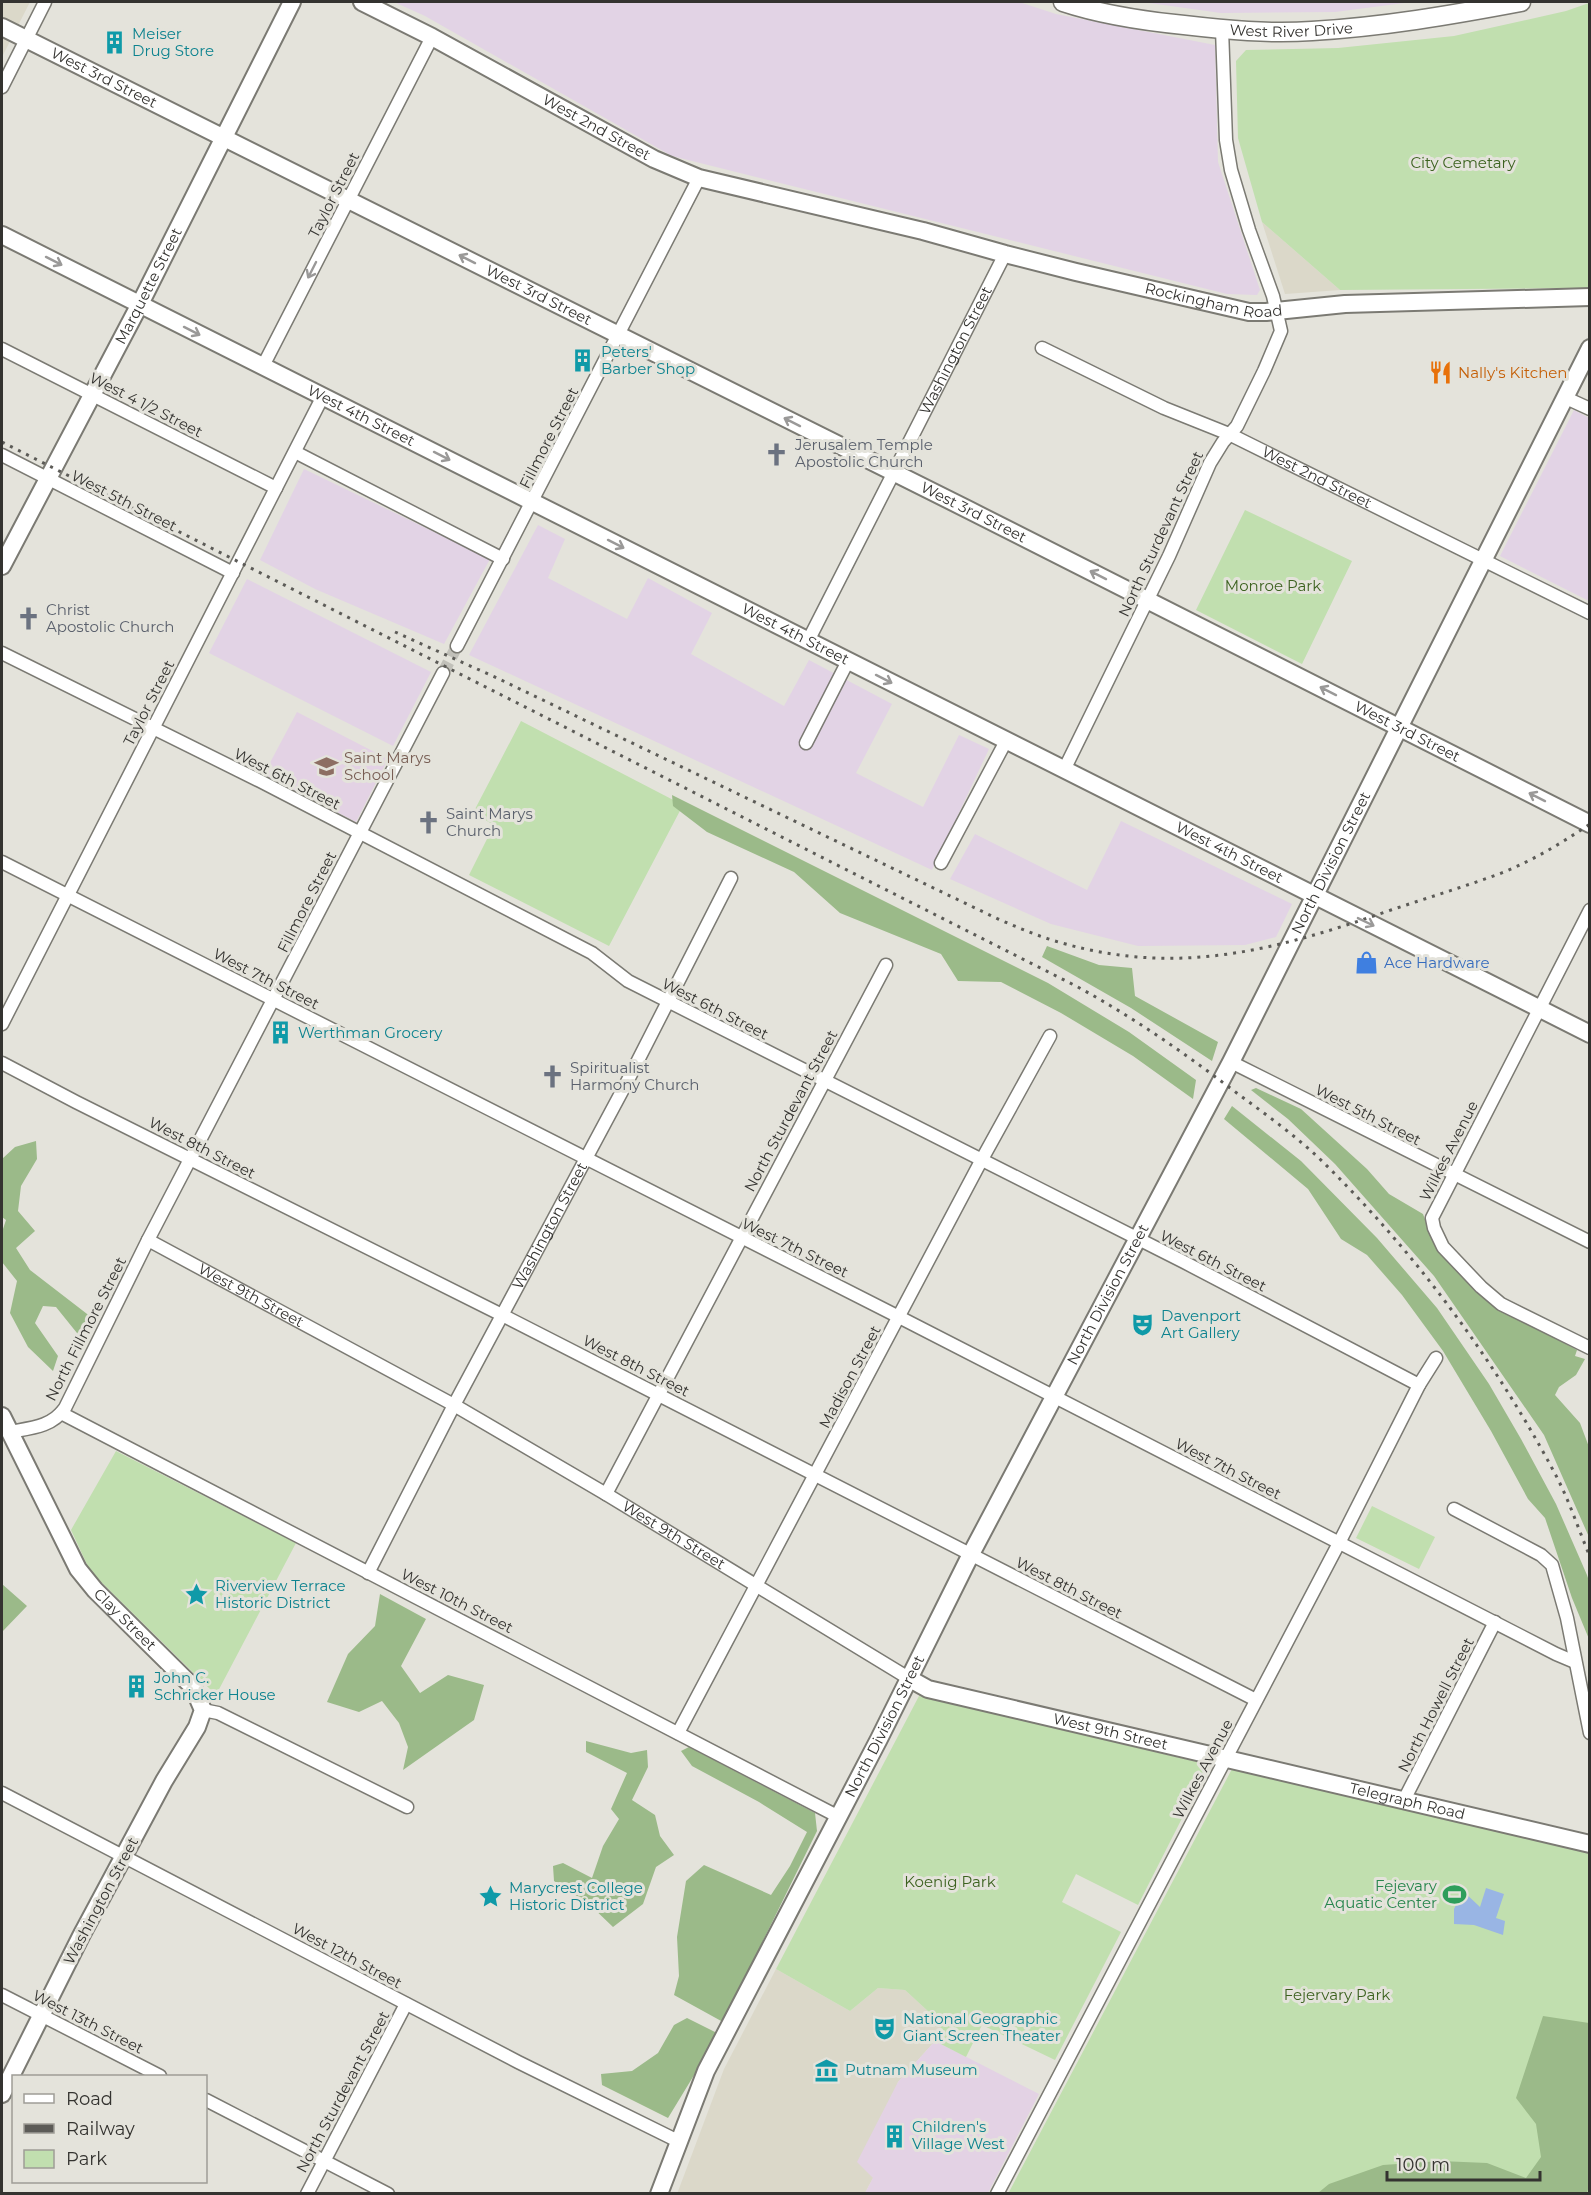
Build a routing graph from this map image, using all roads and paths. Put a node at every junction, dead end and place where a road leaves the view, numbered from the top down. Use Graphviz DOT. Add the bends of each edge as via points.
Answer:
graph roads {
  1 [pos="45,2"];
  2 [pos="292,2"];
  3 [pos="362,2"];
  4 [pos="1063,2"];
  5 [pos="1521,2"];
  6 [pos="2,27"];
  7 [pos="1222,29"];
  8 [pos="432,37"];
  9 [pos="25,39"];
  10 [pos="2,87"];
  11 [pos="224,138"];
  12 [pos="699,178"];
  13 [pos="349,200"];
  14 [pos="847,213"];
  15 [pos="2,235"];
  16 [pos="1005,254"];
  17 [pos="1590,297"];
  18 [pos="140,304"];
  19 [pos="1277,311"];
  20 [pos="619,335"];
  21 [pos="1042,348"];
  22 [pos="1590,348"];
  23 [pos="2,349"];
  24 [pos="263,366"];
  25 [pos="91,394"];
  26 [pos="323,396"];
  27 [pos="1566,398"];
  28 [pos="1590,409"];
  29 [pos="1229,434"];
  30 [pos="295,452"];
  31 [pos="2,456"];
  32 [pos="894,473"];
  33 [pos="47,479"];
  34 [pos="276,488"];
  35 [pos="533,502"];
  36 [pos="1484,559"];
  37 [pos="503,560"];
  38 [pos="2,566"];
  39 [pos="233,573"];
  40 [pos="1147,600"];
  41 [pos="1590,612"];
  42 [pos="808,641"];
  43 [pos="457,646"];
  44 [pos="2,653"];
  45 [pos="849,661"];
  46 [pos="443,673"];
  47 [pos="1399,727"];
  48 [pos="153,729"];
  49 [pos="1006,741"];
  50 [pos="806,743"];
  51 [pos="1064,770"];
  52 [pos="1590,824"];
  53 [pos="359,833"];
  54 [pos="2,862"];
  55 [pos="941,863"];
  56 [pos="731,878"];
  57 [pos="1314,895"];
  58 [pos="67,896"];
  59 [pos="1590,910"];
  60 [pos="886,965"];
  61 [pos="274,1000"];
  62 [pos="668,1001"];
  63 [pos="1539,1008"];
  64 [pos="2,1024"];
  65 [pos="1590,1034"];
  66 [pos="1050,1036"];
  67 [pos="1231,1062"];
  68 [pos="2,1063"];
  69 [pos="824,1081"];
  70 [pos="190,1159"];
  71 [pos="586,1159"];
  72 [pos="981,1161"];
  73 [pos="1454,1174"];
  74 [pos="741,1238"];
  75 [pos="148,1240"];
  76 [pos="1138,1240"];
  77 [pos="1590,1242"];
  78 [pos="502,1315"];
  79 [pos="899,1317"];
  80 [pos="1590,1348"];
  81 [pos="1436,1358"];
  82 [pos="1419,1385"];
  83 [pos="658,1395"];
  84 [pos="1054,1397"];
  85 [pos="454,1405"];
  86 [pos="61,1413"];
  87 [pos="2,1416"];
  88 [pos="9,1432"];
  89 [pos="815,1474"];
  90 [pos="606,1494"];
  91 [pos="1454,1509"];
  92 [pos="1339,1543"];
  93 [pos="971,1554"];
  94 [pos="368,1573"];
  95 [pos="756,1585"];
  96 [pos="1495,1622"];
  97 [pos="1575,1662"];
  98 [pos="910,1679"];
  99 [pos="1256,1700"];
  100 [pos="203,1710"];
  101 [pos="678,1733"];
  102 [pos="1590,1733"];
  103 [pos="1226,1758"];
  104 [pos="2,1793"];
  105 [pos="1404,1800"];
  106 [pos="407,1807"];
  107 [pos="838,1817"];
  108 [pos="1590,1844"];
  109 [pos="124,1857"];
  110 [pos="2,1995"];
  111 [pos="406,2004"];
  112 [pos="41,2015"];
  113 [pos="158,2075"];
  114 [pos="2,2094"];
  115 [pos="207,2101"];
  116 [pos="680,2142"];
  117 [pos="324,2161"];
  118 [pos="307,2193"];
  119 [pos="388,2193"];
  120 [pos="659,2193"];
  121 [pos="997,2193"];
  1 -- 9 [label="street"];
  2 -- 11 [label="main road, Marquette Street"];
  3 -- 8 [label="main road, West 2nd Street"];
  4 -- 7 [label="main road, West River Drive" via="1143,21"];
  5 -- 7 [label="main road, West River Drive" via="1407,22 1323,30"];
  6 -- 9 [label="main road, West 3rd Street"];
  7 -- 19 [label="street, North Sturdevant Street" via="1226,140 1231,170"];
  8 -- 12 [label="main road, West 2nd Street" via="654,159"];
  8 -- 13 [label="street, Taylor Street"];
  9 -- 10 [label="street"];
  9 -- 11 [label="main road, West 3rd Street"];
  11 -- 13 [label="main road, West 3rd Street"];
  11 -- 18 [label="main road, Marquette Street"];
  12 -- 14 [label="main road, West 2nd Street"];
  12 -- 20 [label="street, Fillmore Street"];
  20 -- 13 [label="main road, West 3rd Street, one-way"];
  13 -- 24 [label="street, Taylor Street, one-way"];
  14 -- 16 [label="main road, Rockingham Road"];
  15 -- 18 [label="main road, West 4th Street, one-way"];
  16 -- 19 [label="main road, Rockingham Road" via="1249,312"];
  16 -- 32 [label="street, Washington Street"];
  17 -- 19 [label="main road, Rockingham Road" via="1354,304"];
  18 -- 24 [label="main road, West 4th Street, one-way"];
  18 -- 25 [label="main road, Marquette Street"];
  19 -- 29 [label="street, North Sturdevant Street" via="1281,331 1237,426"];
  32 -- 20 [label="main road, West 3rd Street, one-way"];
  20 -- 35 [label="street, Fillmore Street"];
  21 -- 29 [label="street, West 2nd Street" via="1164,408"];
  22 -- 27 [label="main road, North Division Street"];
  23 -- 25 [label="street, West 4 1/2 Street"];
  24 -- 26 [label="main road, West 4th Street"];
  25 -- 33 [label="main road, Marquette Street"];
  25 -- 34 [label="street, West 4 1/2 Street"];
  26 -- 30 [label="street, Taylor Street"];
  26 -- 35 [label="main road, West 4th Street, one-way"];
  27 -- 28 [label="street"];
  27 -- 36 [label="main road, North Division Street"];
  29 -- 36 [label="street, West 2nd Street"];
  29 -- 40 [label="street, North Sturdevant Street" via="1210,463"];
  30 -- 34 [label="street, Taylor Street"];
  30 -- 37 [label="street"];
  31 -- 33 [label="street, West 5th Street"];
  40 -- 32 [label="main road, West 3rd Street, one-way"];
  32 -- 42 [label="street, Washington Street"];
  33 -- 38 [label="main road, Marquette Street"];
  33 -- 39 [label="street, West 5th Street"];
  34 -- 39 [label="street, Taylor Street"];
  35 -- 37 [label="street, Fillmore Street"];
  35 -- 42 [label="main road, West 4th Street, one-way"];
  36 -- 41 [label="street, West 2nd Street"];
  36 -- 47 [label="main road, North Division Street"];
  37 -- 43 [label="street, Fillmore Street"];
  39 -- 48 [label="street, Taylor Street"];
  47 -- 40 [label="main road, West 3rd Street, one-way"];
  40 -- 51 [label="street, North Sturdevant Street"];
  42 -- 45 [label="main road, West 4th Street"];
  44 -- 48 [label="street, West 6th Street"];
  45 -- 49 [label="main road, West 4th Street, one-way"];
  45 -- 50 [label="street"];
  46 -- 53 [label="street, Fillmore Street"];
  52 -- 47 [label="main road, West 3rd Street, one-way"];
  47 -- 57 [label="main road, North Division Street"];
  48 -- 53 [label="street, West 6th Street"];
  48 -- 58 [label="street, Taylor Street"];
  49 -- 51 [label="main road, West 4th Street"];
  49 -- 55 [label="street"];
  51 -- 57 [label="main road, West 4th Street"];
  53 -- 61 [label="street, Fillmore Street"];
  53 -- 62 [label="street, West 6th Street" via="592,953 628,981"];
  54 -- 58 [label="street, West 7th Street"];
  56 -- 62 [label="street, Washington Street"];
  57 -- 63 [label="main road, West 4th Street, one-way"];
  57 -- 67 [label="main road, North Division Street"];
  58 -- 61 [label="street, West 7th Street"];
  58 -- 64 [label="street, Taylor Street"];
  59 -- 63 [label="street, Wilkes Avenue"];
  60 -- 69 [label="street, North Sturdevant Street"];
  61 -- 70 [label="street, Fillmore Street"];
  61 -- 71 [label="street, West 7th Street"];
  62 -- 69 [label="street, West 6th Street"];
  62 -- 71 [label="street, Washington Street"];
  63 -- 65 [label="main road, West 4th Street"];
  63 -- 73 [label="street, Wilkes Avenue"];
  66 -- 72 [label="street, Madison Street"];
  67 -- 73 [label="street, West 5th Street"];
  67 -- 76 [label="main road, North Division Street"];
  68 -- 70 [label="street, West 8th Street"];
  69 -- 72 [label="street, West 6th Street"];
  69 -- 74 [label="street, North Sturdevant Street"];
  70 -- 75 [label="street, Fillmore Street"];
  70 -- 78 [label="street, West 8th Street"];
  71 -- 74 [label="street, West 7th Street"];
  71 -- 78 [label="street, Washington Street"];
  72 -- 76 [label="street, West 6th Street"];
  72 -- 79 [label="street, Madison Street"];
  73 -- 77 [label="street, West 5th Street"];
  73 -- 80 [label="street, Wilkes Avenue" via="1432,1218 1443,1247 1501,1304"];
  74 -- 79 [label="street, West 7th Street"];
  74 -- 83 [label="street, North Sturdevant Street"];
  75 -- 85 [label="street, West 9th Street"];
  75 -- 86 [label="street, North Fillmore Street"];
  76 -- 82 [label="street, West 6th Street"];
  76 -- 84 [label="main road, North Division Street"];
  78 -- 83 [label="street, West 8th Street"];
  78 -- 85 [label="street, Washington Street"];
  79 -- 84 [label="street, West 7th Street"];
  79 -- 89 [label="street, Madison Street"];
  81 -- 82 [label="street, Wilkes Avenue"];
  82 -- 92 [label="street, Wilkes Avenue"];
  83 -- 89 [label="street, West 8th Street"];
  83 -- 90 [label="street, North Sturdevant Street"];
  84 -- 92 [label="street, West 7th Street"];
  84 -- 93 [label="main road, North Division Street"];
  85 -- 90 [label="street, West 9th Street"];
  85 -- 94 [label="street, Washington Street"];
  86 -- 88 [label="street, North Fillmore Street" via="49,1423"];
  86 -- 94 [label="street, West 10th Street"];
  87 -- 88 [label="main road, Clay Street"];
  88 -- 100 [label="main road, Clay Street" via="78,1569 193,1687"];
  89 -- 93 [label="street, West 8th Street"];
  89 -- 95 [label="street, Madison Street"];
  90 -- 95 [label="street, West 9th Street"];
  91 -- 97 [label="street" via="1541,1555 1552,1565"];
  92 -- 96 [label="street, West 7th Street"];
  92 -- 99 [label="street, Wilkes Avenue"];
  93 -- 98 [label="main road, North Division Street"];
  93 -- 99 [label="street, West 8th Street"];
  94 -- 101 [label="street, West 10th Street"];
  95 -- 98 [label="street, West 9th Street"];
  95 -- 101 [label="street, Madison Street"];
  96 -- 97 [label="street, West 7th Street"];
  96 -- 105 [label="street, North Howell Street"];
  97 -- 102 [label="street"];
  98 -- 103 [label="main road, West 9th Street" via="928,1689"];
  98 -- 107 [label="main road, North Division Street"];
  99 -- 103 [label="street, Wilkes Avenue"];
  100 -- 106 [label="street" via="218,1713"];
  100 -- 109 [label="main road, Washington Street"];
  101 -- 107 [label="street, West 10th Street"];
  103 -- 105 [label="main road, Telegraph Road"];
  103 -- 121 [label="street, Wilkes Avenue"];
  104 -- 109 [label="street, West 12th Street"];
  105 -- 108 [label="main road, Telegraph Road"];
  107 -- 116 [label="main road, North Division Street" via="706,2071"];
  109 -- 111 [label="street, West 12th Street"];
  109 -- 112 [label="main road, Washington Street"];
  110 -- 112 [label="street, West 13th Street"];
  111 -- 116 [label="street, West 12th Street"];
  111 -- 117 [label="street, North Sturdevant Street"];
  112 -- 113 [label="street, West 13th Street"];
  112 -- 114 [label="main road, Washington Street"];
  115 -- 117 [label="street"];
  116 -- 120 [label="main road, North Division Street"];
  117 -- 118 [label="street, North Sturdevant Street"];
  117 -- 119 [label="street"];
}
